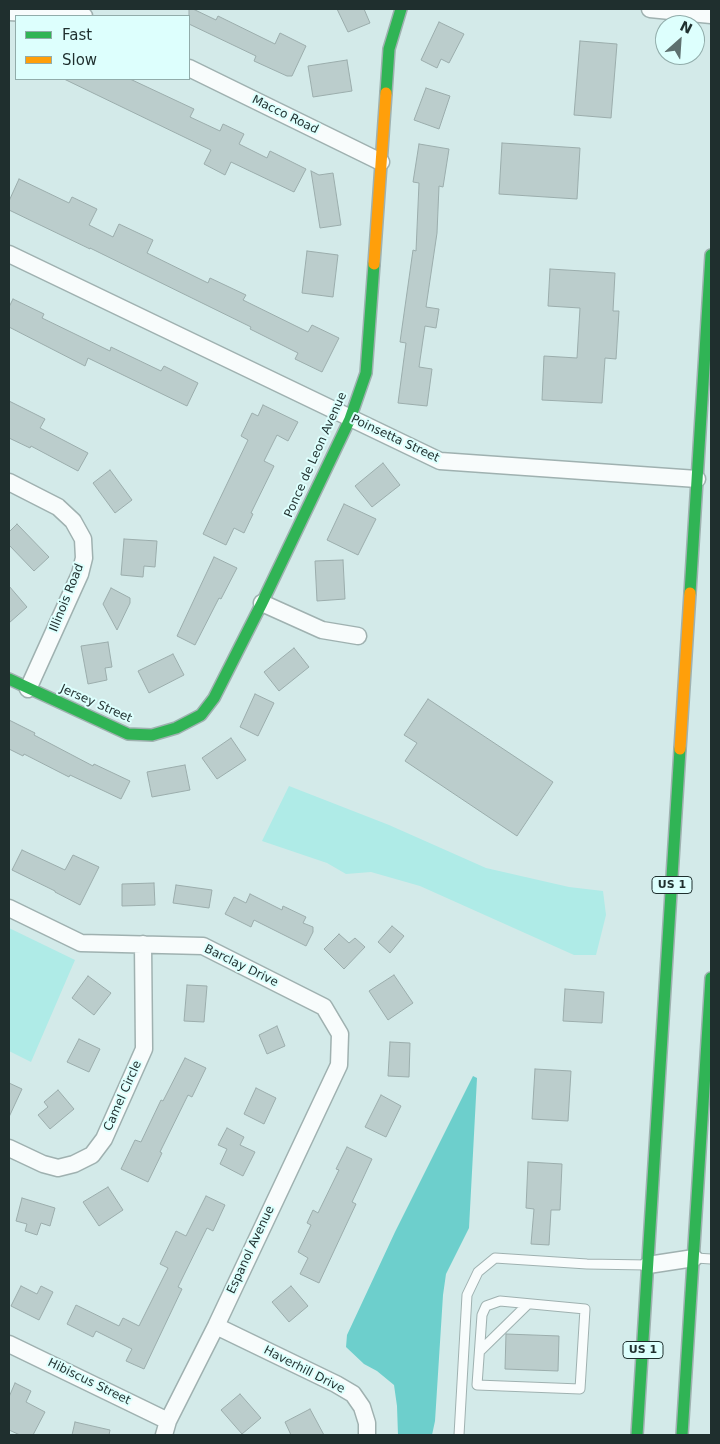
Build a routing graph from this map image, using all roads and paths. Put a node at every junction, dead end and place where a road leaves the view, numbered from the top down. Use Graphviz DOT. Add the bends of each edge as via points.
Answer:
graph roads {
  1 [pos="401,9"];
  2 [pos="650,9"];
  3 [pos="9,12"];
  4 [pos="65,15"];
  5 [pos="711,15"];
  6 [pos="190,68"];
  7 [pos="380,162"];
  8 [pos="9,254"];
  9 [pos="711,255"];
  10 [pos="350,419"];
  11 [pos="9,482"];
  12 [pos="704,482"];
  13 [pos="262,603"];
  14 [pos="358,636"];
  15 [pos="9,679"];
  16 [pos="28,688"];
  17 [pos="176,728"];
  18 [pos="9,908"];
  19 [pos="143,944"];
  20 [pos="711,978"];
  21 [pos="339,1065"];
  22 [pos="9,1148"];
  23 [pos="694,1258"];
  24 [pos="711,1259"];
  25 [pos="648,1265"];
  26 [pos="528,1304"];
  27 [pos="466,1308"];
  28 [pos="484,1310"];
  29 [pos="216,1326"];
  30 [pos="9,1344"];
  31 [pos="480,1351"];
  32 [pos="166,1428"];
  33 [pos="368,1435"];
  34 [pos="459,1435"];
  35 [pos="637,1435"];
  36 [pos="682,1435"];
  1 -- 7 [label="main road, Ponce de Leon Avenue" via="389,49"];
  2 -- 5 [label="street"];
  3 -- 4 [label="street"];
  6 -- 7 [label="street, Macco Road"];
  7 -- 10 [label="main road, Ponce de Leon Avenue" via="366,373"];
  8 -- 10 [label="street, Poinsetta Street"];
  9 -- 12 [label="main road, US 1"];
  10 -- 12 [label="street, Poinsetta Street" via="440,461"];
  10 -- 13 [label="main road, Ponce de Leon Avenue"];
  11 -- 16 [label="street, Illinois Road" via="58,507 74,520 83,539 84,558 80,574"];
  12 -- 25 [label="main road, US 1"];
  13 -- 14 [label="street" via="322,630"];
  13 -- 17 [label="main road, Ponce de Leon Avenue" via="214,698 201,715"];
  15 -- 16 [label="main road, Jersey Street"];
  16 -- 17 [label="main road, Jersey Street" via="128,734 152,735"];
  18 -- 19 [label="street, Barclay Drive" via="80,943"];
  19 -- 21 [label="street, Barclay Drive" via="203,946 324,1007 340,1034"];
  19 -- 22 [label="street, Camel Circle" via="144,1050 104,1139 92,1155 58,1168"];
  20 -- 23 [label="main road"];
  21 -- 29 [label="street, Espanol Avenue"];
  23 -- 24 [label="lane"];
  23 -- 25 [label="street"];
  23 -- 36 [label="main road"];
  25 -- 27 [label="lane" via="495,1258 478,1272 467,1295"];
  25 -- 35 [label="main road, US 1"];
  26 -- 28 [label="lane" via="500,1301 486,1306"];
  26 -- 31 [label="lane"];
  26 -- 31 [label="lane" via="585,1310 580,1389 477,1385"];
  27 -- 28 [label="lane"];
  27 -- 34 [label="lane"];
  28 -- 31 [label="lane"];
  29 -- 32 [label="street, Espanol Avenue"];
  29 -- 33 [label="street, Haverhill Drive" via="353,1394 362,1407"];
  30 -- 32 [label="street, Hibiscus Street"];
}
